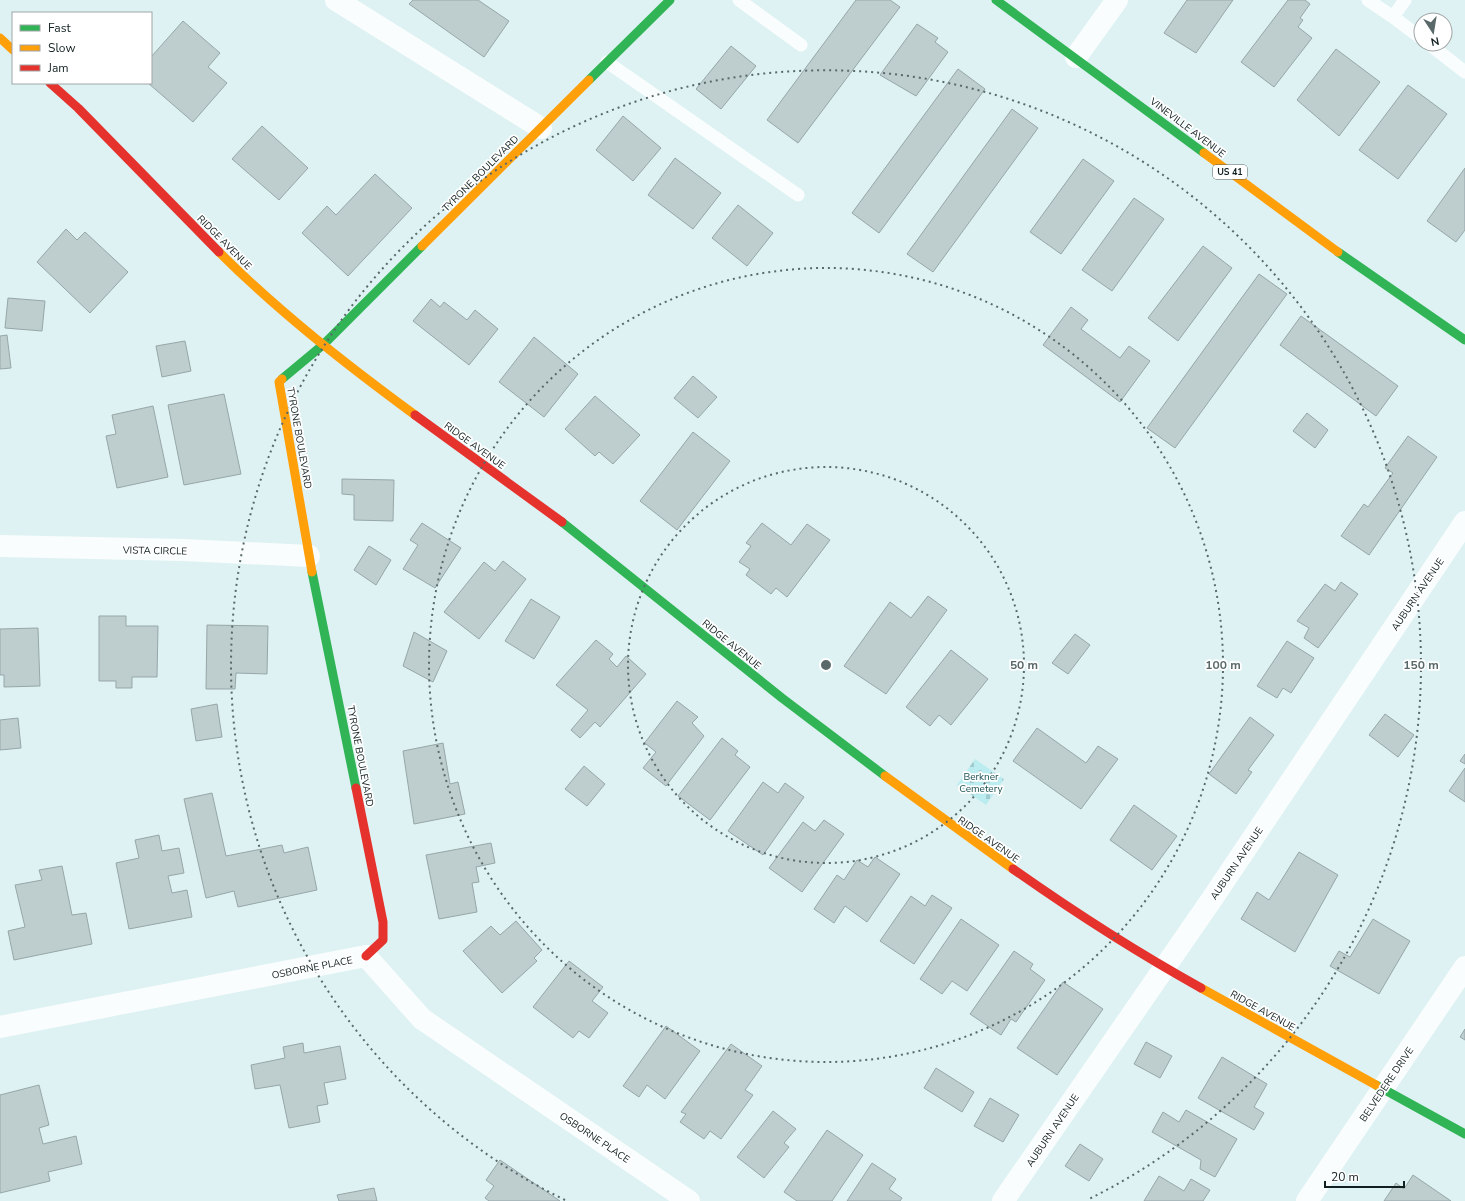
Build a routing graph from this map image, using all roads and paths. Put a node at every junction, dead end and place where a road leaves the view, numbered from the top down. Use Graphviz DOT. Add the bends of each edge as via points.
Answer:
graph roads {
  1 [pos="336,0"];
  2 [pos="670,0"];
  3 [pos="739,0"];
  4 [pos="996,0"];
  5 [pos="1117,0"];
  6 [pos="1368,0"];
  7 [pos="1405,0"];
  8 [pos="1393,17"];
  9 [pos="1413,32"];
  10 [pos="0,38"];
  11 [pos="801,45"];
  12 [pos="12,49"];
  13 [pos="1439,52"];
  14 [pos="1076,57"];
  15 [pos="607,62"];
  16 [pos="1465,72"];
  17 [pos="51,84"];
  18 [pos="541,128"];
  19 [pos="798,195"];
  20 [pos="1465,340"];
  21 [pos="324,344"];
  22 [pos="1465,522"];
  23 [pos="0,546"];
  24 [pos="309,556"];
  25 [pos="366,956"];
  26 [pos="1465,967"];
  27 [pos="1164,968"];
  28 [pos="0,1027"];
  29 [pos="1382,1090"];
  30 [pos="1465,1134"];
  31 [pos="689,1201"];
  32 [pos="1003,1201"];
  33 [pos="1307,1201"];
  1 -- 18 [label="street"];
  2 -- 15 [label="street, TYRONE BOULEVARD"];
  3 -- 11 [label="lane"];
  4 -- 14 [label="street, VINEVILLE AVENUE / US 41"];
  5 -- 14 [label="street"];
  6 -- 8 [label="lane"];
  7 -- 8 [label="lane"];
  8 -- 9 [label="lane"];
  10 -- 12 [label="street"];
  13 -- 16 [label="lane"];
  14 -- 20 [label="street, VINEVILLE AVENUE / US 41" via="1336,250"];
  15 -- 18 [label="street, TYRONE BOULEVARD"];
  15 -- 19 [label="lane"];
  17 -- 21 [label="street, RIDGE AVENUE" via="78,108 249,282"];
  18 -- 21 [label="street, TYRONE BOULEVARD"];
  21 -- 24 [label="street, TYRONE BOULEVARD" via="279,382"];
  21 -- 27 [label="street, RIDGE AVENUE" via="366,380 563,523 782,698 950,824 1060,902"];
  22 -- 27 [label="street, AUBURN AVENUE"];
  23 -- 24 [label="street, VISTA CIRCLE"];
  24 -- 25 [label="street, TYRONE BOULEVARD" via="383,922 383,940"];
  25 -- 28 [label="street, OSBORNE PLACE"];
  25 -- 31 [label="street, OSBORNE PLACE" via="422,1019"];
  26 -- 29 [label="street, BELVEDERE DRIVE"];
  27 -- 29 [label="street, RIDGE AVENUE"];
  27 -- 32 [label="street, AUBURN AVENUE"];
  29 -- 30 [label="street, RIDGE AVENUE"];
  29 -- 33 [label="street, BELVEDERE DRIVE"];
}
